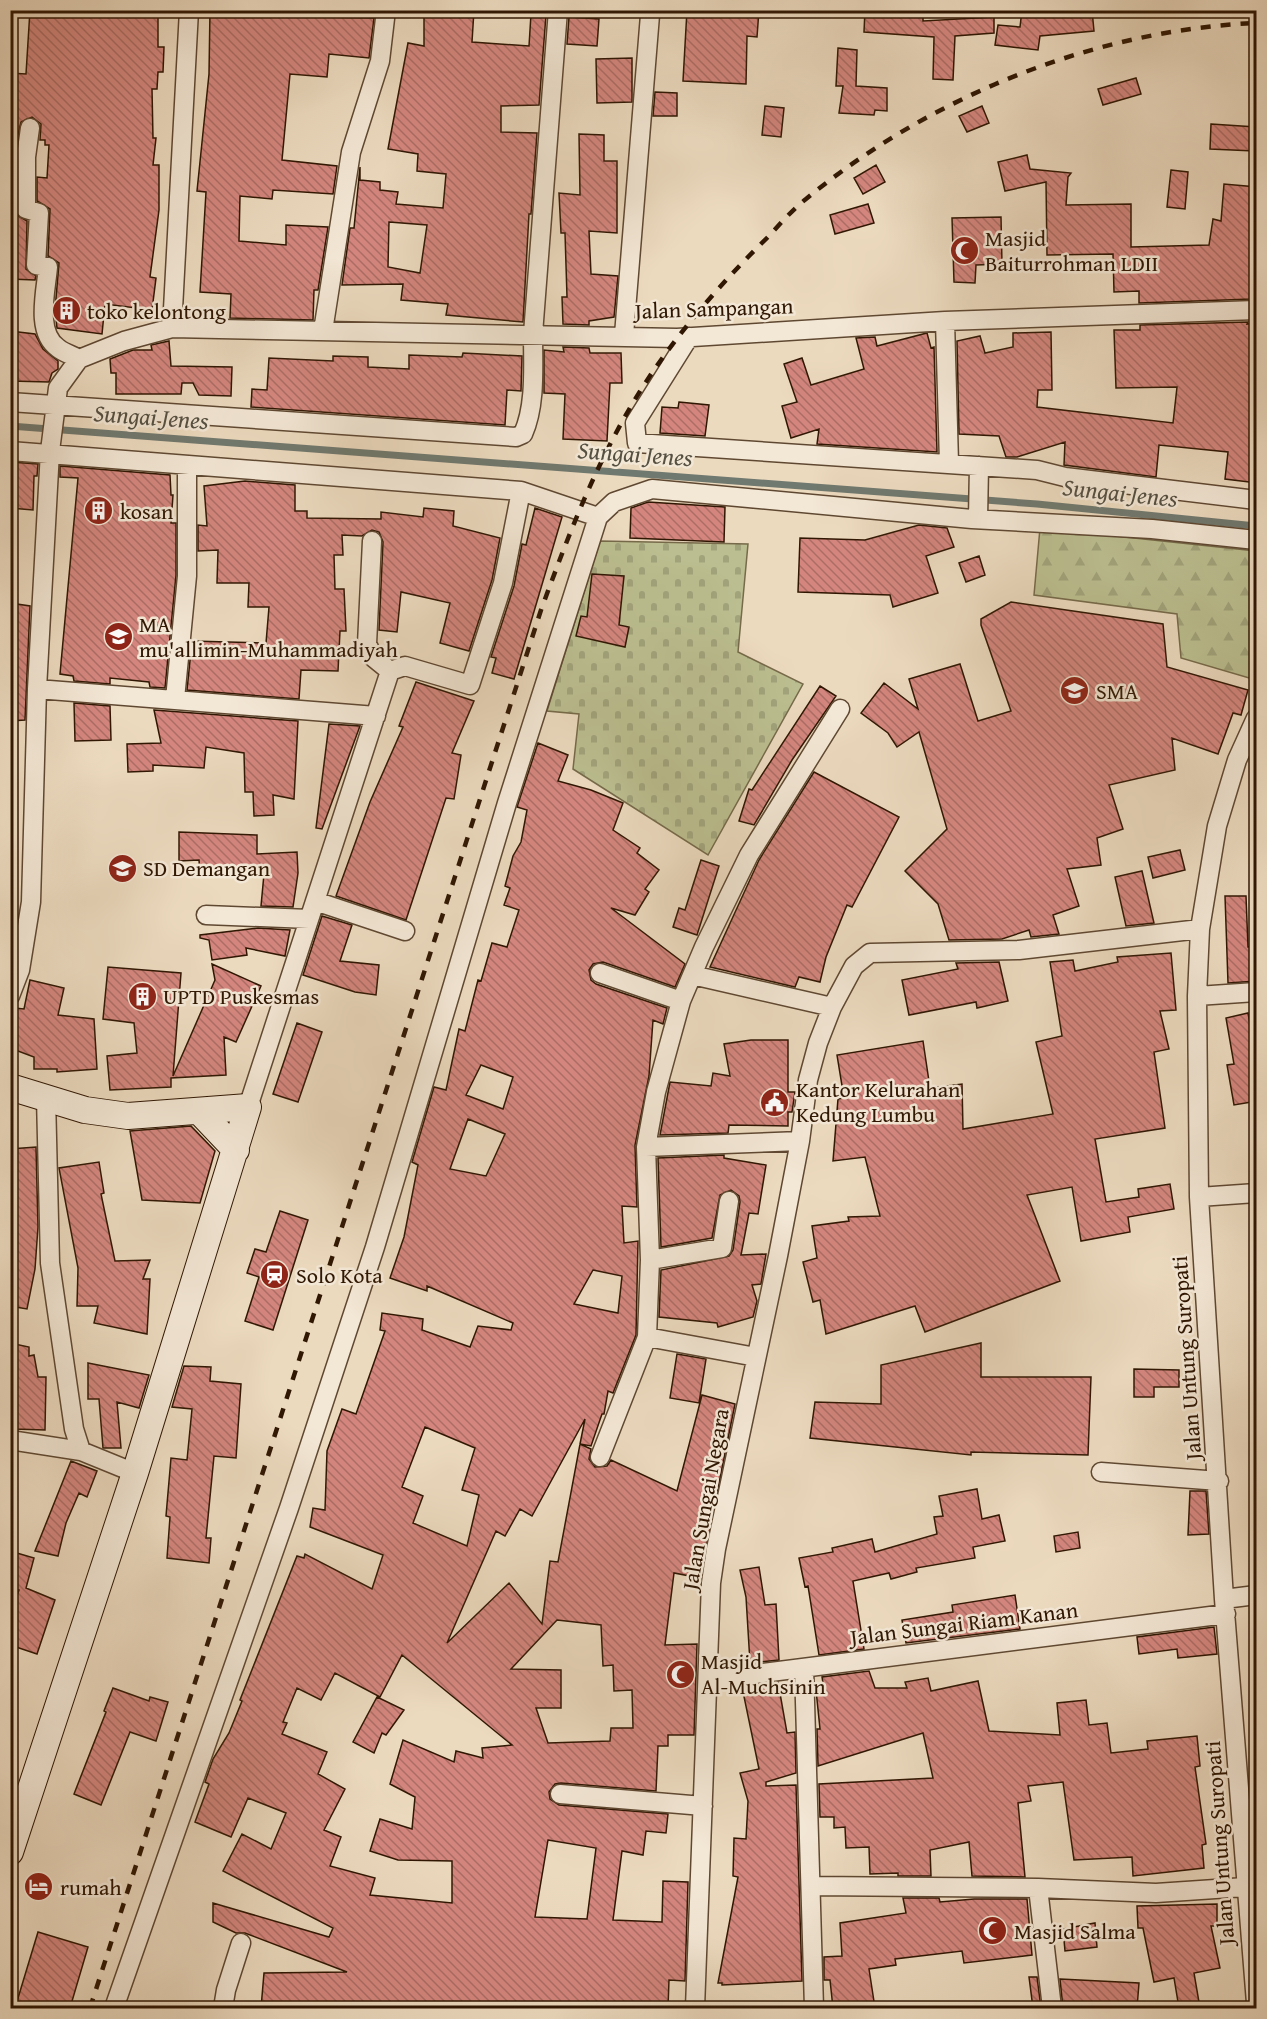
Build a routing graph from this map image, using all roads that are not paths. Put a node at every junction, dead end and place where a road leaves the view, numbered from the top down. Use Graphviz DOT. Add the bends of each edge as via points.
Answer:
graph roads {
  1 [pos="386,10"];
  2 [pos="558,10"];
  3 [pos="187,14"];
  4 [pos="650,15"];
  5 [pos="30,128"];
  6 [pos="18,156"];
  7 [pos="1257,310"];
  8 [pos="945,321"];
  9 [pos="172,328"];
  10 [pos="323,331"];
  11 [pos="533,334"];
  12 [pos="624,335"];
  13 [pos="689,337"];
  14 [pos="79,358"];
  15 [pos="10,402"];
  16 [pos="55,410"];
  17 [pos="10,451"];
  18 [pos="50,452"];
  19 [pos="949,463"];
  20 [pos="187,466"];
  21 [pos="979,466"];
  22 [pos="521,491"];
  23 [pos="1257,500"];
  24 [pos="977,515"];
  25 [pos="598,517"];
  26 [pos="1257,540"];
  27 [pos="372,542"];
  28 [pos="390,671"];
  29 [pos="37,689"];
  30 [pos="175,699"];
  31 [pos="840,709"];
  32 [pos="376,716"];
  33 [pos="1257,718"];
  34 [pos="315,901"];
  35 [pos="206,915"];
  36 [pos="309,919"];
  37 [pos="1200,928"];
  38 [pos="405,931"];
  39 [pos="600,973"];
  40 [pos="692,975"];
  41 [pos="1257,992"];
  42 [pos="10,996"];
  43 [pos="1197,996"];
  44 [pos="681,1001"];
  45 [pos="832,1007"];
  46 [pos="10,1088"];
  47 [pos="46,1097"];
  48 [pos="248,1107"];
  49 [pos="200,1112"];
  50 [pos="800,1141"];
  51 [pos="646,1147"];
  52 [pos="236,1150"];
  53 [pos="1257,1193"];
  54 [pos="1199,1197"];
  55 [pos="729,1201"];
  56 [pos="650,1260"];
  57 [pos="647,1337"];
  58 [pos="756,1357"];
  59 [pos="10,1440"];
  60 [pos="81,1451"];
  61 [pos="600,1457"];
  62 [pos="1101,1472"];
  63 [pos="135,1473"];
  64 [pos="1219,1481"];
  65 [pos="1257,1595"];
  66 [pos="1225,1606"];
  67 [pos="804,1668"];
  68 [pos="708,1680"];
  69 [pos="560,1794"];
  70 [pos="1248,1801"];
  71 [pos="703,1806"];
  72 [pos="10,1852"];
  73 [pos="812,1886"];
  74 [pos="1245,1887"];
  75 [pos="1038,1888"];
  76 [pos="241,1943"];
  77 [pos="1257,2003"];
  78 [pos="114,2008"];
  79 [pos="223,2008"];
  80 [pos="695,2008"];
  81 [pos="814,2008"];
  82 [pos="1052,2008"];
  1 -- 10 [label="street" via="380,61 351,152"];
  2 -- 11 [label="street"];
  3 -- 9 [label="street"];
  4 -- 12 [label="street"];
  5 -- 6 [label="street"];
  6 -- 14 [label="street" via="26,208 39,213 36,265 48,267 44,326 47,337 57,348"];
  7 -- 8 [label="street, Jalan Sampangan"];
  8 -- 13 [label="street, Jalan Sampangan"];
  8 -- 19 [label="street"];
  9 -- 10 [label="street, Jalan Sampangan"];
  9 -- 14 [label="street, Jalan Sampangan"];
  10 -- 11 [label="street, Jalan Sampangan"];
  11 -- 12 [label="street, Jalan Sampangan"];
  11 -- 16 [label="street" via="528,424 523,434 516,437"];
  12 -- 13 [label="street, Jalan Sampangan"];
  13 -- 19 [label="street" via="635,423 637,443"];
  14 -- 16 [label="street" via="58,388"];
  15 -- 16 [label="street"];
  16 -- 18 [label="street"];
  17 -- 18 [label="street"];
  18 -- 20 [label="street"];
  18 -- 29 [label="street"];
  19 -- 21 [label="street"];
  20 -- 22 [label="street"];
  20 -- 30 [label="street" via="187,576"];
  21 -- 23 [label="street"];
  21 -- 24 [label="street"];
  22 -- 25 [label="street"];
  22 -- 28 [label="street" via="503,583 470,685 405,666"];
  24 -- 25 [label="street" via="652,489 614,502"];
  24 -- 26 [label="street"];
  25 -- 78 [label="street" via="549,664 531,735 507,803 375,1246 289,1508"];
  27 -- 28 [label="street" via="367,644 374,658"];
  28 -- 32 [label="street"];
  29 -- 30 [label="street"];
  29 -- 42 [label="street" via="31,902 20,970"];
  30 -- 32 [label="street"];
  31 -- 40 [label="street" via="749,855"];
  32 -- 34 [label="street"];
  33 -- 37 [label="street, Jalan Untung Suropati" via="1226,791"];
  34 -- 36 [label="street"];
  34 -- 38 [label="street"];
  35 -- 36 [label="street"];
  36 -- 48 [label="street"];
  37 -- 43 [label="street, Jalan Untung Suropati"];
  37 -- 45 [label="street, Jalan Sungai Negara" via="1019,950 870,953 854,966"];
  39 -- 44 [label="street"];
  40 -- 44 [label="street"];
  40 -- 45 [label="street"];
  41 -- 43 [label="street"];
  43 -- 54 [label="street, Jalan Untung Suropati"];
  44 -- 51 [label="street" via="656,1092"];
  45 -- 50 [label="street, Jalan Sungai Negara" via="808,1080"];
  46 -- 47 [label="street"];
  47 -- 49 [label="street" via="85,1110 128,1116"];
  47 -- 60 [label="street" via="50,1263 68,1400"];
  48 -- 49 [label="street"];
  48 -- 52 [label="street"];
  49 -- 52 [label="street"];
  50 -- 51 [label="street"];
  50 -- 58 [label="street, Jalan Sungai Negara"];
  51 -- 56 [label="street"];
  52 -- 63 [label="street"];
  53 -- 54 [label="street"];
  54 -- 64 [label="street, Jalan Untung Suropati"];
  55 -- 56 [label="street" via="722,1248"];
  56 -- 57 [label="street"];
  57 -- 58 [label="street"];
  57 -- 61 [label="street"];
  58 -- 68 [label="street, Jalan Sungai Negara" via="713,1572"];
  59 -- 60 [label="street"];
  60 -- 63 [label="street"];
  62 -- 64 [label="street"];
  63 -- 72 [label="street"];
  64 -- 66 [label="street, Jalan Untung Suropati"];
  65 -- 66 [label="street, Jalan Sungai Riam Kanan"];
  66 -- 67 [label="street, Jalan Sungai Riam Kanan"];
  66 -- 70 [label="street, Jalan Untung Suropati"];
  67 -- 68 [label="street, Jalan Sungai Riam Kanan"];
  67 -- 73 [label="street"];
  68 -- 71 [label="street, Jalan Sungai Negara"];
  69 -- 71 [label="street"];
  70 -- 74 [label="street, Jalan Untung Suropati"];
  71 -- 80 [label="street, Jalan Sungai Negara"];
  73 -- 75 [label="street"];
  73 -- 81 [label="street"];
  74 -- 75 [label="street" via="1156,1893"];
  74 -- 77 [label="street, Jalan Untung Suropati"];
  75 -- 82 [label="street"];
  76 -- 79 [label="street"];
}
